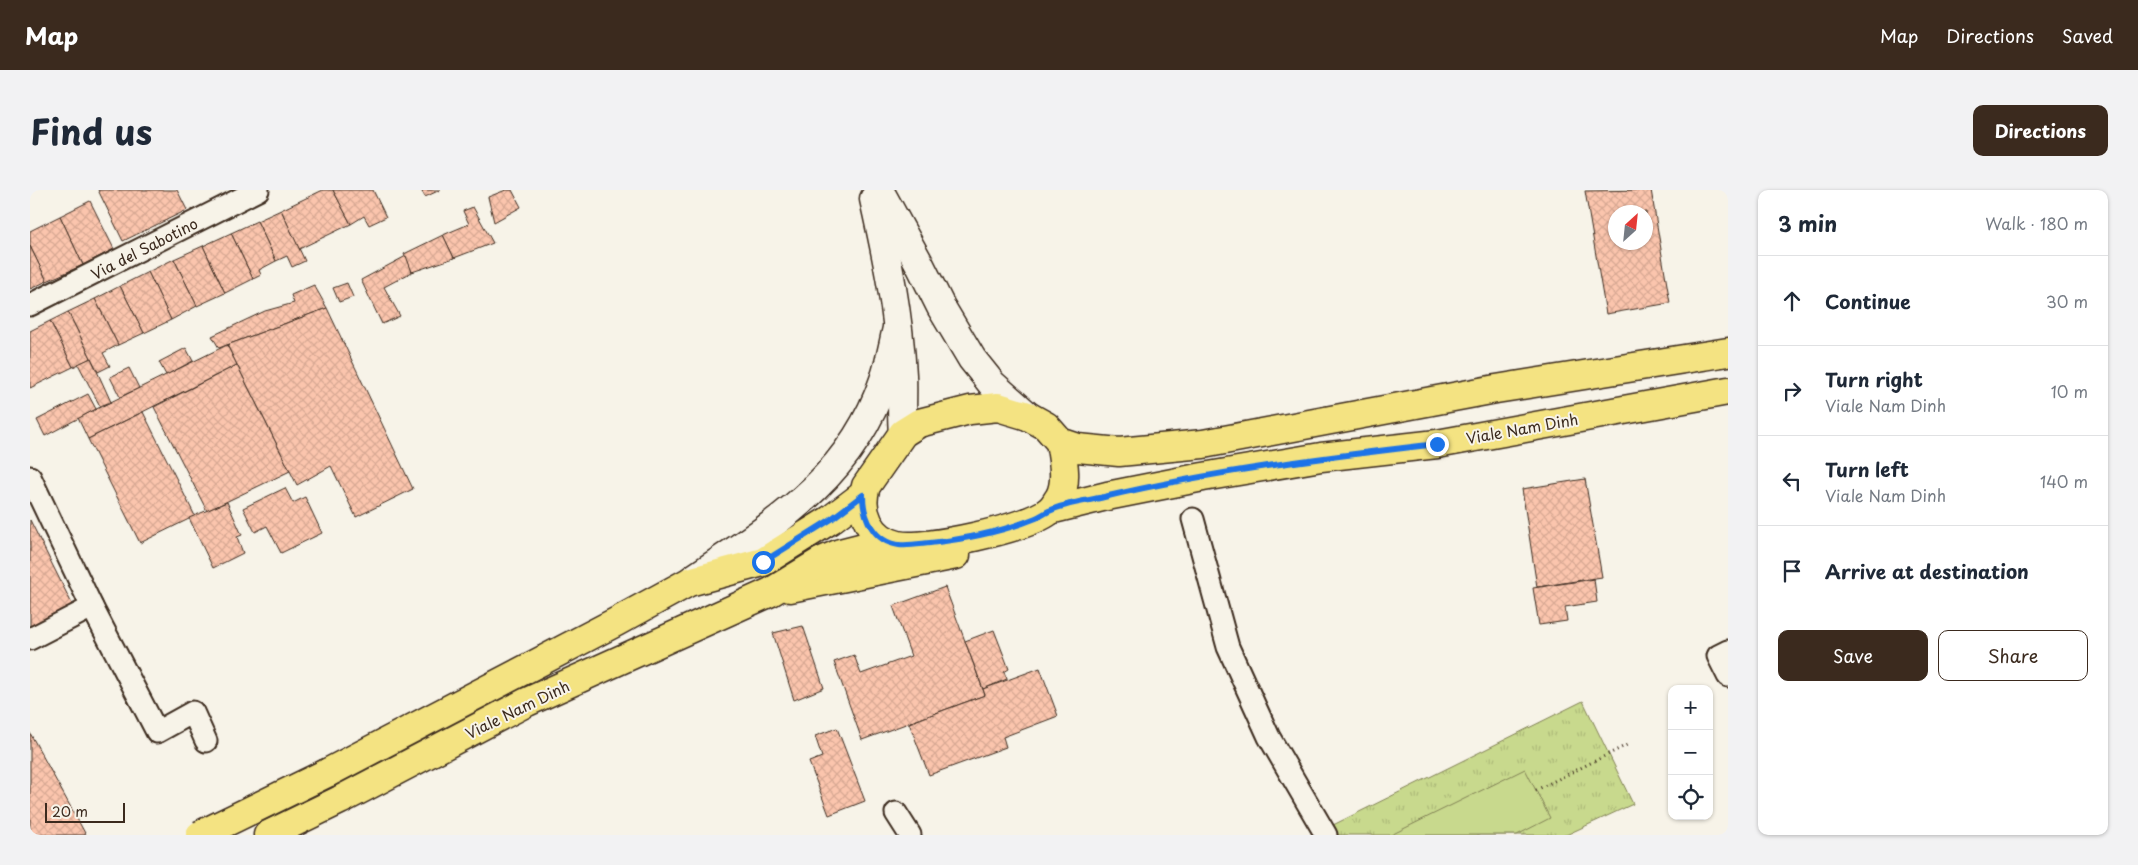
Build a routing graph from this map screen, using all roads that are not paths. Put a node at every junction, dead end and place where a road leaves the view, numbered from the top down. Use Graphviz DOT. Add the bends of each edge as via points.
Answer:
graph roads {
  1 [pos="258,190"];
  2 [pos="872,190"];
  3 [pos="879,190"];
  4 [pos="30,305"];
  5 [pos="897,328"];
  6 [pos="1728,352"];
  7 [pos="1728,391"];
  8 [pos="1028,416"];
  9 [pos="903,433"];
  10 [pos="1060,442"];
  11 [pos="30,477"];
  12 [pos="863,495"];
  13 [pos="1050,510"];
  14 [pos="1194,519"];
  15 [pos="1000,531"];
  16 [pos="887,541"];
  17 [pos="689,582"];
  18 [pos="771,592"];
  19 [pos="92,607"];
  20 [pos="30,640"];
  21 [pos="1728,650"];
  22 [pos="1728,676"];
  23 [pos="206,741"];
  24 [pos="896,813"];
  25 [pos="200,835"];
  26 [pos="268,835"];
  27 [pos="910,835"];
  28 [pos="1326,835"];
  1 -- 4 [label="street, Via del Sabotino"];
  2 -- 5 [label="main road" via="888,261"];
  3 -- 8 [label="main road" via="972,359 992,384"];
  5 -- 9 [label="main road"];
  5 -- 17 [label="main road" via="884,380 868,418 848,452 815,490 780,519"];
  6 -- 10 [label="main road" via="1496,389 1204,444 1119,452 1078,448"];
  7 -- 13 [label="main road, Viale Nam Dinh" via="1437,444 1322,458 1203,478"];
  8 -- 9 [label="main road" via="998,407 970,410 919,423"];
  8 -- 10 [label="main road" via="1046,426"];
  9 -- 12 [label="main road"];
  10 -- 13 [label="main road" via="1064,463 1063,486 1060,497"];
  11 -- 19 [label="street"];
  12 -- 16 [label="main road" via="863,510 868,522"];
  12 -- 17 [label="main road, Viale Nam Dinh" via="763,562"];
  13 -- 15 [label="main road, Viale Nam Dinh"];
  14 -- 28 [label="street" via="1228,647 1269,737"];
  15 -- 16 [label="main road, Viale Nam Dinh" via="926,544 899,545"];
  15 -- 18 [label="main road" via="970,550 949,557"];
  16 -- 18 [label="main road" via="840,553"];
  17 -- 25 [label="main road, Viale Nam Dinh, bridge" via="327,773"];
  18 -- 26 [label="main road, Viale Nam Dinh" via="527,702"];
  19 -- 20 [label="street"];
  19 -- 23 [label="street" via="156,732 193,712"];
  21 -- 22 [label="street" via="1718,656"];
  24 -- 27 [label="street"];
}
